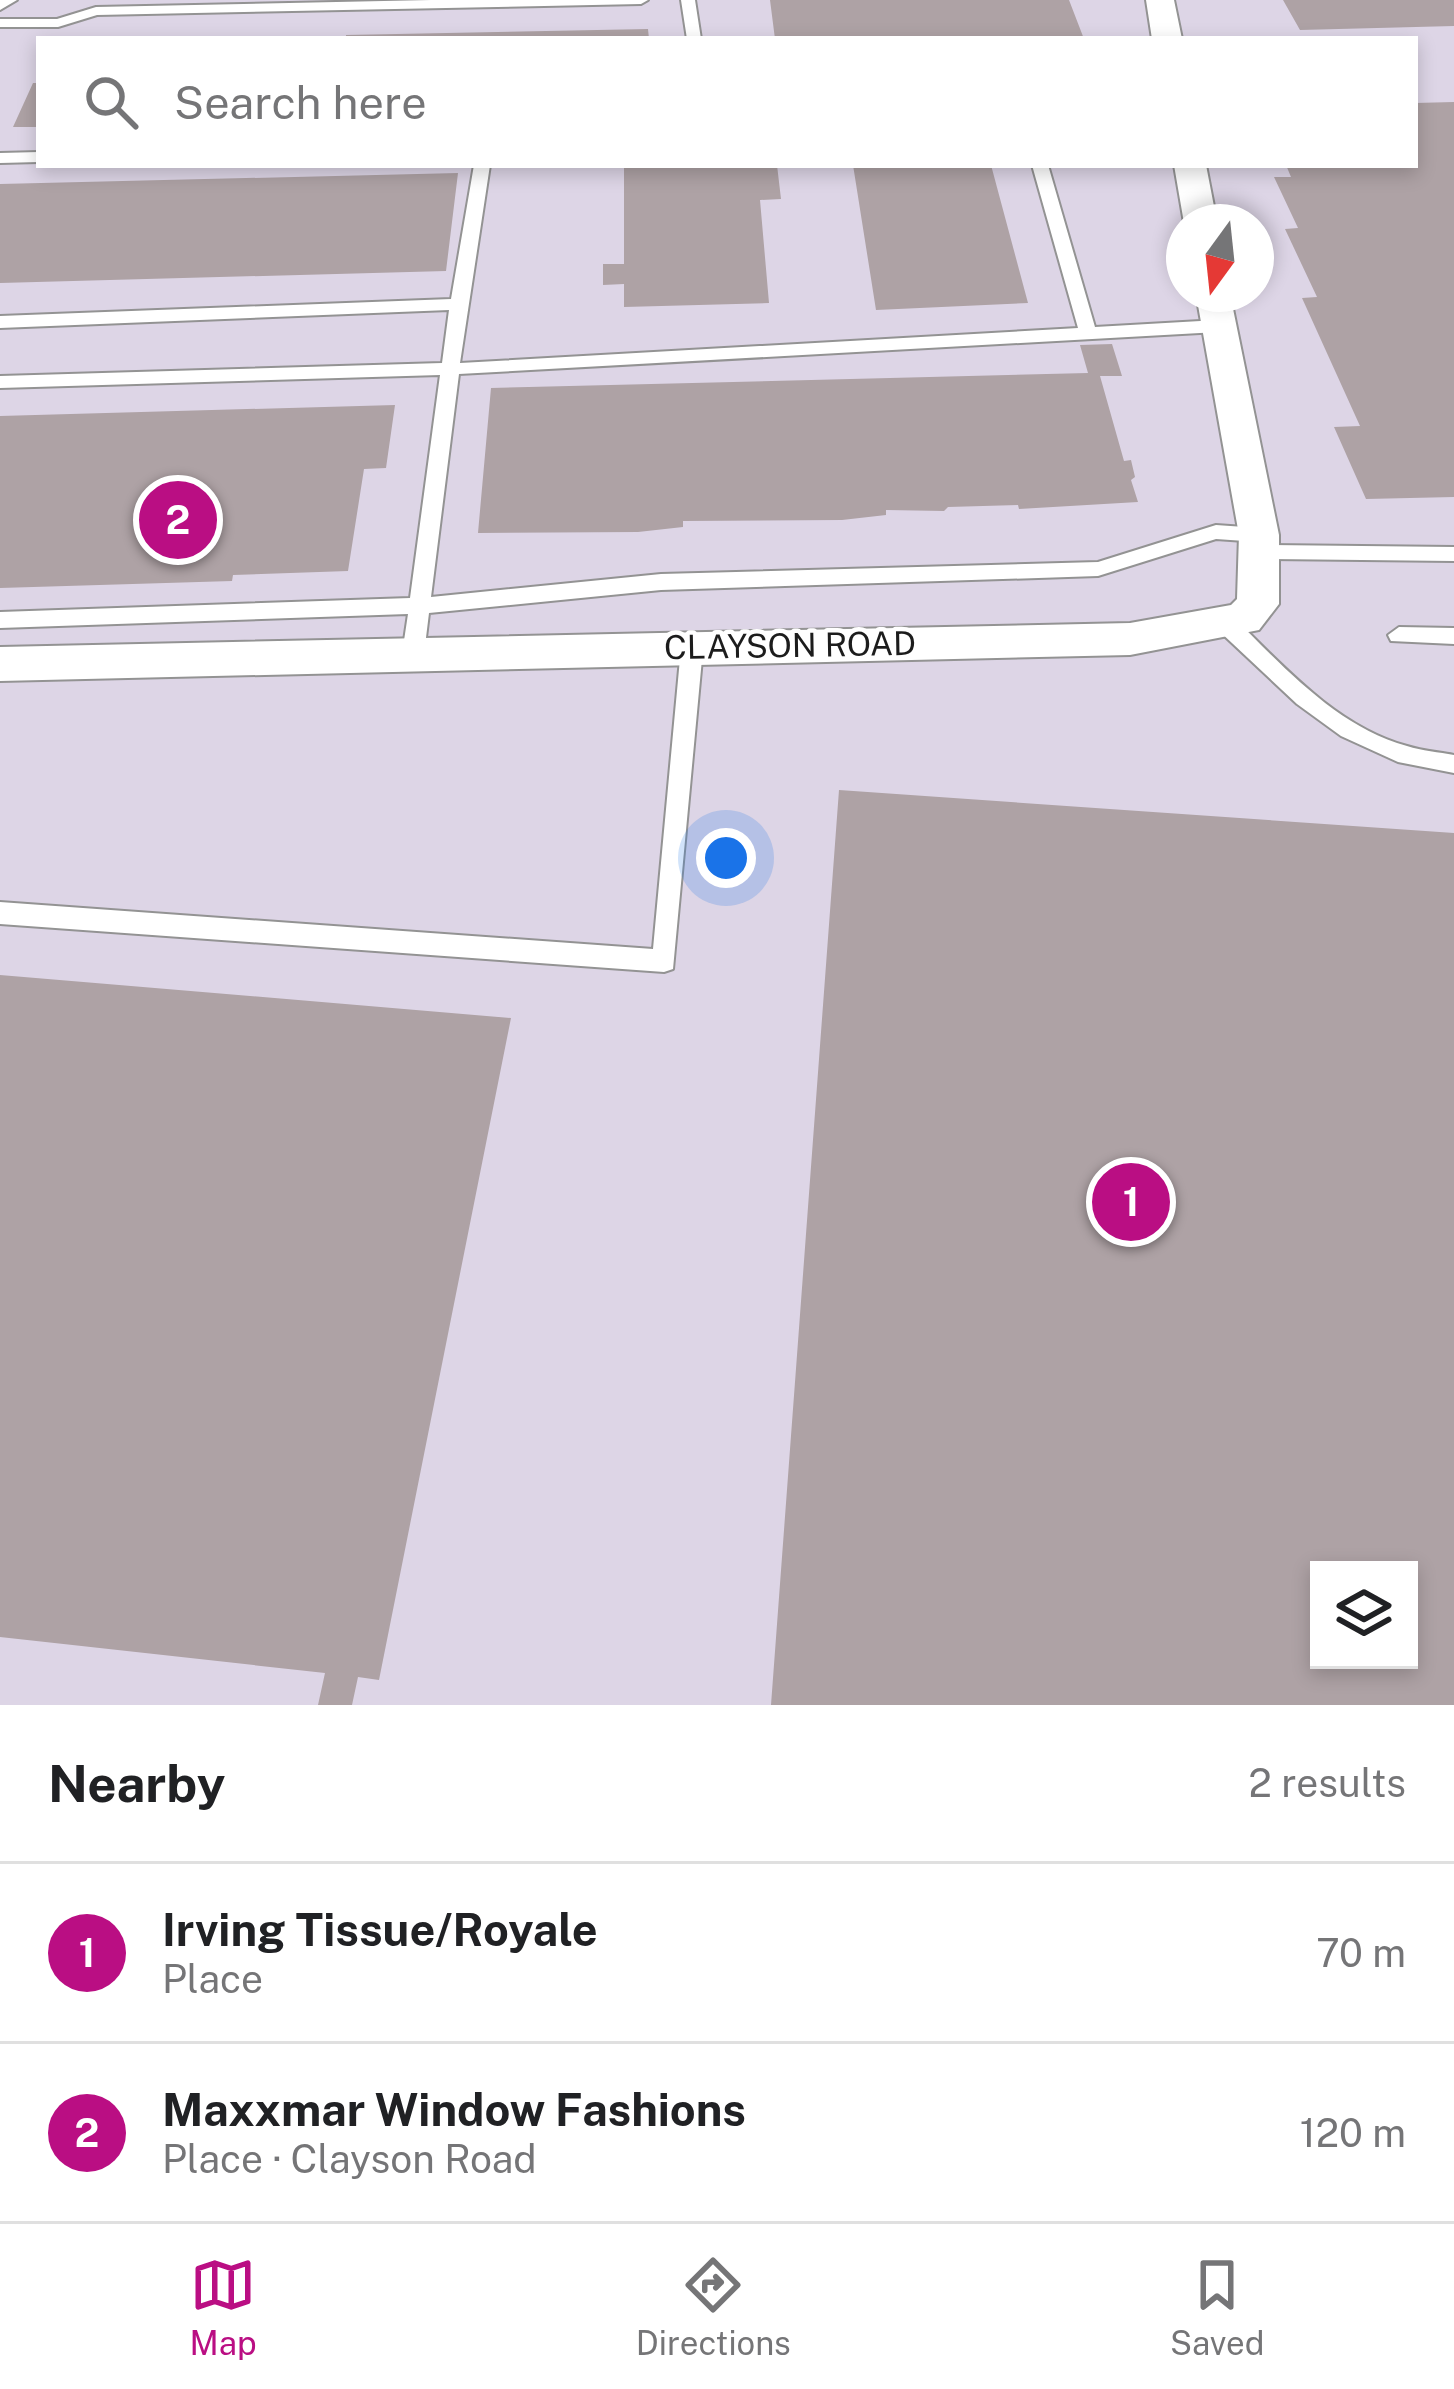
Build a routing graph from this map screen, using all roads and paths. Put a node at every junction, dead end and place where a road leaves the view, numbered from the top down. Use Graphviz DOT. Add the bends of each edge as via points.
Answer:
graph roads {
  1 [pos="10,0"];
  2 [pos="76,0"];
  3 [pos="641,0"];
  4 [pos="688,0"];
  5 [pos="1160,0"];
  6 [pos="0,6"];
  7 [pos="96,10"];
  8 [pos="0,23"];
  9 [pos="694,36"];
  10 [pos="1166,36"];
  11 [pos="36,157"];
  12 [pos="0,158"];
  13 [pos="481,168"];
  14 [pos="1041,168"];
  15 [pos="1191,168"];
  16 [pos="1197,204"];
  17 [pos="458,304"];
  18 [pos="1205,312"];
  19 [pos="1216,312"];
  20 [pos="0,322"];
  21 [pos="1088,333"];
  22 [pos="450,369"];
  23 [pos="0,382"];
  24 [pos="1259,543"];
  25 [pos="1454,554"];
  26 [pos="417,606"];
  27 [pos="0,620"];
  28 [pos="1225,623"];
  29 [pos="1400,635"];
  30 [pos="1454,636"];
  31 [pos="692,647"];
  32 [pos="413,654"];
  33 [pos="0,664"];
  34 [pos="1454,764"];
  35 [pos="0,914"];
  1 -- 6 [label="lane"];
  2 -- 7 [label="lane"];
  3 -- 7 [label="lane"];
  4 -- 9 [label="lane"];
  5 -- 10 [label="street"];
  7 -- 8 [label="lane" via="58,23"];
  11 -- 12 [label="lane"];
  13 -- 17 [label="lane"];
  14 -- 21 [label="lane"];
  15 -- 16 [label="street"];
  17 -- 20 [label="lane"];
  17 -- 22 [label="lane"];
  18 -- 21 [label="lane"];
  19 -- 24 [label="street"];
  21 -- 22 [label="lane"];
  22 -- 23 [label="lane"];
  22 -- 26 [label="lane"];
  24 -- 25 [label="lane"];
  24 -- 26 [label="lane" via="1216,532 1098,569 661,582"];
  24 -- 28 [label="street" via="1258,604 1244,619"];
  26 -- 27 [label="lane"];
  26 -- 32 [label="lane"];
  28 -- 31 [label="street, CLAYSON ROAD" via="1130,639"];
  28 -- 34 [label="lane" via="1346,727 1397,753"];
  29 -- 30 [label="lane"];
  31 -- 32 [label="street, CLAYSON ROAD"];
  31 -- 35 [label="lane" via="664,961"];
  32 -- 33 [label="street, CLAYSON ROAD"];
}
